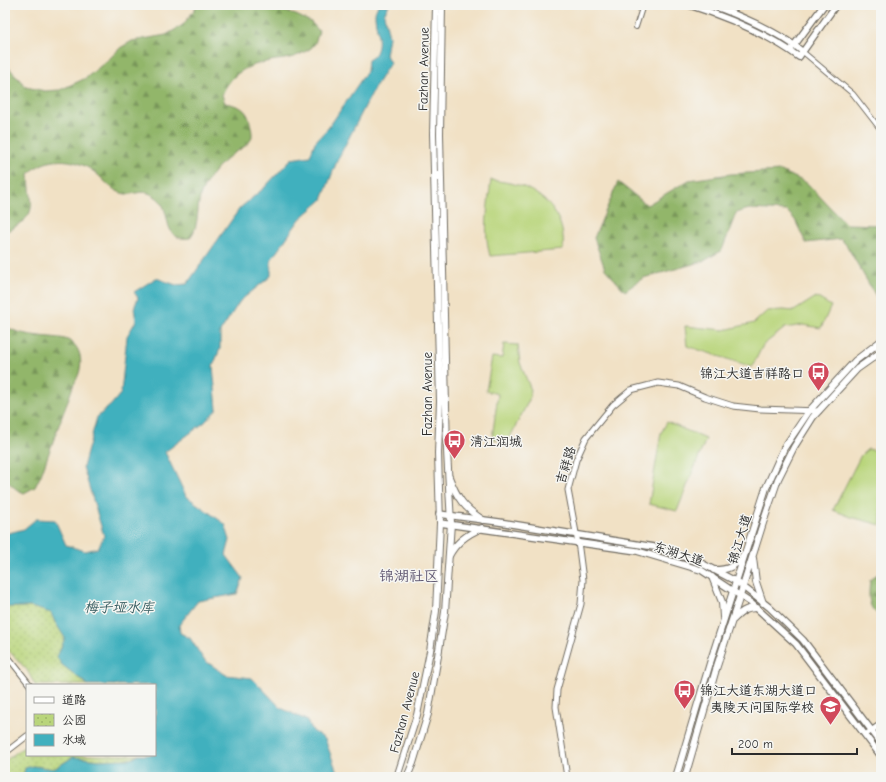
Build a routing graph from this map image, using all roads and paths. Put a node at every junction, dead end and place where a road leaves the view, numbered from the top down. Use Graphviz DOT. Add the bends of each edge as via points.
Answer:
graph roads {
  1 [pos="436,5"];
  2 [pos="442,5"];
  3 [pos="643,5"];
  4 [pos="689,5"];
  5 [pos="710,5"];
  6 [pos="824,5"];
  7 [pos="836,5"];
  8 [pos="636,27"];
  9 [pos="795,45"];
  10 [pos="790,51"];
  11 [pos="801,54"];
  12 [pos="881,130"];
  13 [pos="881,341"];
  14 [pos="881,352"];
  15 [pos="809,411"];
  16 [pos="819,411"];
  17 [pos="448,474"];
  18 [pos="439,514"];
  19 [pos="450,515"];
  20 [pos="483,520"];
  21 [pos="440,523"];
  22 [pos="451,523"];
  23 [pos="482,528"];
  24 [pos="576,534"];
  25 [pos="578,542"];
  26 [pos="746,551"];
  27 [pos="753,554"];
  28 [pos="449,556"];
  29 [pos="714,570"];
  30 [pos="712,577"];
  31 [pos="737,582"];
  32 [pos="743,587"];
  33 [pos="733,591"];
  34 [pos="740,596"];
  35 [pos="763,603"];
  36 [pos="757,608"];
  37 [pos="723,621"];
  38 [pos="731,622"];
  39 [pos="5,653"];
  40 [pos="29,684"];
  41 [pos="881,724"];
  42 [pos="872,730"];
  43 [pos="865,735"];
  44 [pos="26,737"];
  45 [pos="881,743"];
  46 [pos="5,753"];
  47 [pos="881,756"];
  48 [pos="397,777"];
  49 [pos="407,777"];
  50 [pos="567,777"];
  51 [pos="676,777"];
  52 [pos="684,777"];
  1 -- 18 [label="main road, Fazhan Avenue" via="433,134 440,401"];
  2 -- 17 [label="main road, Fazhan Avenue" via="440,134"];
  3 -- 8 [label="street"];
  4 -- 10 [label="main road" via="754,30"];
  5 -- 9 [label="main road" via="757,24"];
  6 -- 9 [label="main road"];
  7 -- 11 [label="main road"];
  9 -- 10 [label="main road"];
  9 -- 11 [label="main road"];
  10 -- 11 [label="main road"];
  11 -- 12 [label="street" via="853,94"];
  13 -- 15 [label="main road, 锦江大道" via="855,361"];
  14 -- 16 [label="main road, 锦江大道" via="857,369"];
  15 -- 16 [label="street, 吉祥路"];
  15 -- 24 [label="street, 吉祥路" via="760,410 733,406 679,386 658,383 631,390 613,405 586,438 576,460 568,490"];
  15 -- 26 [label="main road, 锦江大道" via="781,454 766,488"];
  16 -- 27 [label="main road, 锦江大道" via="794,447 778,479"];
  17 -- 19 [label="main road, Fazhan Avenue"];
  17 -- 20 [label="main road" via="461,503"];
  18 -- 19 [label="main road, 东湖大道"];
  18 -- 21 [label="main road, Fazhan Avenue"];
  19 -- 20 [label="main road, 东湖大道"];
  19 -- 22 [label="main road, Fazhan Avenue"];
  20 -- 24 [label="main road, 东湖大道"];
  21 -- 22 [label="main road, 东湖大道"];
  21 -- 48 [label="main road, Fazhan Avenue" via="436,610 430,651 417,714"];
  22 -- 23 [label="main road, 东湖大道"];
  22 -- 28 [label="main road, Fazhan Avenue"];
  23 -- 25 [label="main road, 东湖大道"];
  23 -- 28 [label="main road" via="463,538"];
  24 -- 25 [label="street, 吉祥路"];
  24 -- 29 [label="main road, 东湖大道" via="654,547"];
  25 -- 30 [label="main road, 东湖大道" via="637,551 701,570"];
  25 -- 50 [label="street, 吉祥路" via="583,580 581,604 557,690 556,707"];
  26 -- 29 [label="main road" via="737,564 724,570"];
  26 -- 31 [label="main road, 锦江大道"];
  27 -- 32 [label="main road, 锦江大道"];
  27 -- 35 [label="main road" via="756,582"];
  28 -- 49 [label="main road, Fazhan Avenue" via="445,612 428,714"];
  29 -- 31 [label="main road, 东湖大道"];
  30 -- 33 [label="main road, 东湖大道"];
  30 -- 37 [label="main road" via="722,602"];
  31 -- 32 [label="main road, 东湖大道"];
  31 -- 33 [label="main road, 锦江大道"];
  32 -- 34 [label="main road, 锦江大道"];
  32 -- 35 [label="main road, 东湖大道"];
  33 -- 34 [label="main road, 东湖大道"];
  33 -- 37 [label="main road, 锦江大道"];
  34 -- 36 [label="main road, 东湖大道"];
  34 -- 38 [label="main road, 锦江大道"];
  35 -- 42 [label="main road, 东湖大道" via="803,640"];
  36 -- 38 [label="main road" via="748,608 740,612"];
  36 -- 43 [label="main road, 东湖大道" via="796,644"];
  37 -- 51 [label="main road, 锦江大道"];
  38 -- 52 [label="main road, 锦江大道"];
  39 -- 40 [label="street"];
  41 -- 42 [label="street"];
  42 -- 43 [label="street"];
  42 -- 45 [label="main road, 东湖大道"];
  43 -- 47 [label="main road, 东湖大道"];
  44 -- 46 [label="street"];
}
